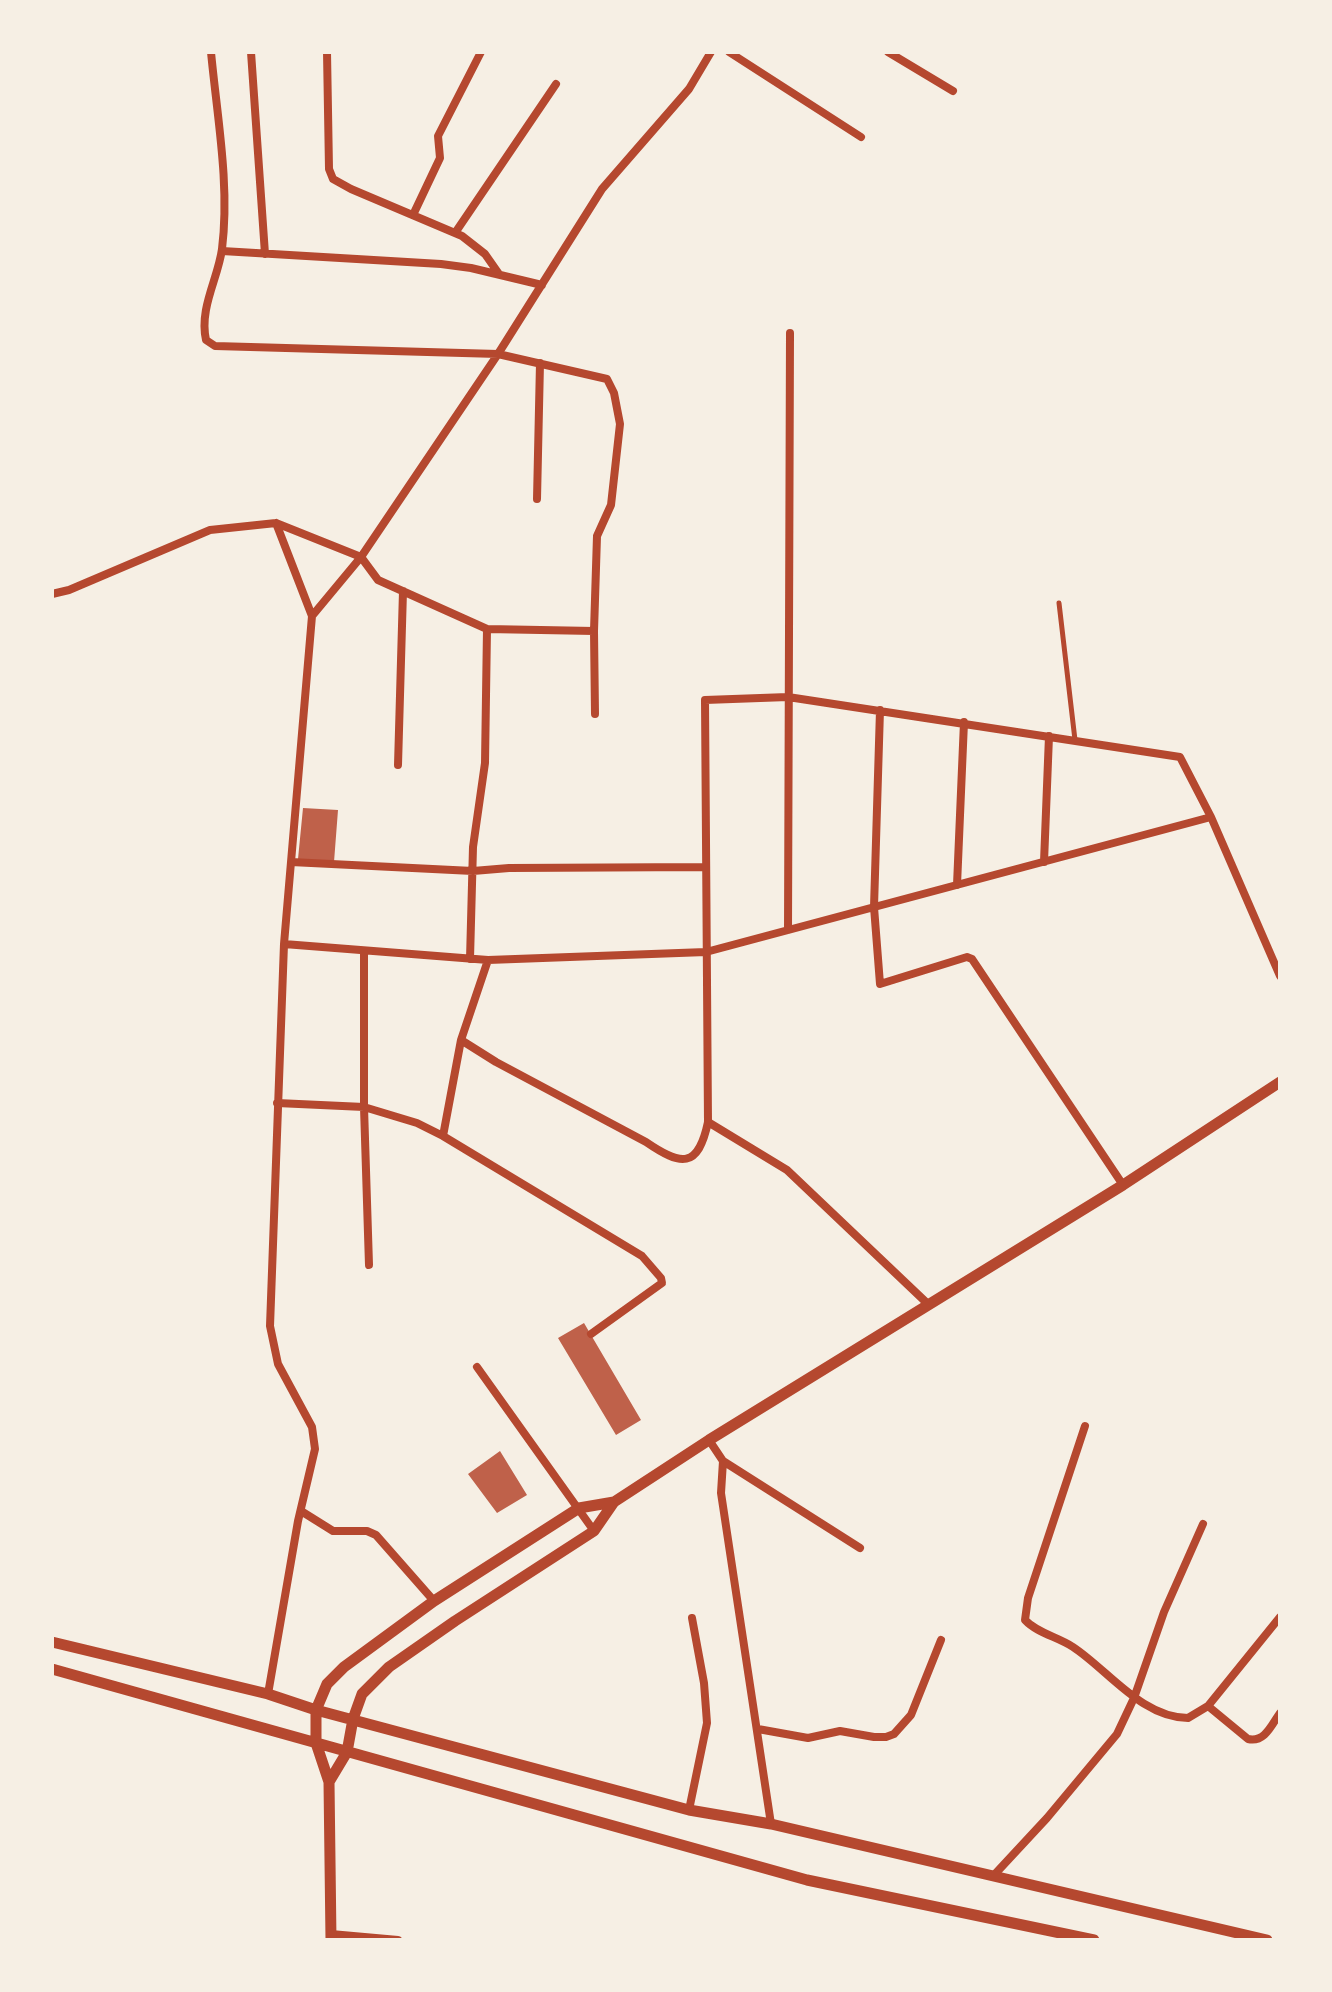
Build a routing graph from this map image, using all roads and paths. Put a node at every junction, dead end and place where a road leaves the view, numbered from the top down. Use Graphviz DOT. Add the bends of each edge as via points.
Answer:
graph roads {
  1 [pos="211,52"];
  2 [pos="251,52"];
  3 [pos="327,52"];
  4 [pos="481,52"];
  5 [pos="711,52"];
  6 [pos="729,52"];
  7 [pos="888,52"];
  8 [pos="556,84"];
  9 [pos="953,91"];
  10 [pos="861,137"];
  11 [pos="413,215"];
  12 [pos="455,233"];
  13 [pos="222,251"];
  14 [pos="265,254"];
  15 [pos="499,274"];
  16 [pos="542,285"];
  17 [pos="790,333"];
  18 [pos="498,354"];
  19 [pos="540,363"];
  20 [pos="537,499"];
  21 [pos="276,523"];
  22 [pos="361,557"];
  23 [pos="403,591"];
  24 [pos="52,594"];
  25 [pos="1059,603"];
  26 [pos="312,616"];
  27 [pos="487,629"];
  28 [pos="594,631"];
  29 [pos="788,697"];
  30 [pos="880,710"];
  31 [pos="595,714"];
  32 [pos="964,722"];
  33 [pos="1049,736"];
  34 [pos="1075,740"];
  35 [pos="398,765"];
  36 [pos="1211,817"];
  37 [pos="291,862"];
  38 [pos="1044,862"];
  39 [pos="705,867"];
  40 [pos="473,871"];
  41 [pos="957,885"];
  42 [pos="874,907"];
  43 [pos="788,930"];
  44 [pos="284,944"];
  45 [pos="364,951"];
  46 [pos="706,952"];
  47 [pos="470,959"];
  48 [pos="488,960"];
  49 [pos="1280,976"];
  50 [pos="461,1040"];
  51 [pos="1280,1082"];
  52 [pos="277,1103"];
  53 [pos="364,1107"];
  54 [pos="708,1122"];
  55 [pos="443,1136"];
  56 [pos="1123,1185"];
  57 [pos="369,1265"];
  58 [pos="929,1305"];
  59 [pos="591,1334"];
  60 [pos="477,1367"];
  61 [pos="1085,1426"];
  62 [pos="709,1440"];
  63 [pos="723,1461"];
  64 [pos="614,1502"];
  65 [pos="579,1508"];
  66 [pos="301,1511"];
  67 [pos="1203,1524"];
  68 [pos="594,1531"];
  69 [pos="860,1548"];
  70 [pos="434,1601"];
  71 [pos="1280,1617"];
  72 [pos="692,1618"];
  73 [pos="941,1640"];
  74 [pos="52,1642"];
  75 [pos="52,1669"];
  76 [pos="268,1694"];
  77 [pos="1134,1698"];
  78 [pos="1208,1706"];
  79 [pos="316,1710"];
  80 [pos="1280,1713"];
  81 [pos="353,1719"];
  82 [pos="758,1729"];
  83 [pos="316,1743"];
  84 [pos="347,1752"];
  85 [pos="329,1782"];
  86 [pos="689,1810"];
  87 [pos="771,1824"];
  88 [pos="995,1874"];
  89 [pos="331,1937"];
  90 [pos="398,1940"];
  91 [pos="1094,1940"];
  92 [pos="1267,1940"];
  1 -- 13 [label="street" via="223,172"];
  2 -- 14 [label="street"];
  3 -- 11 [label="street" via="331,175"];
  4 -- 11 [label="street" via="438,136 440,158"];
  5 -- 16 [label="street" via="689,89 602,189"];
  6 -- 10 [label="street"];
  7 -- 9 [label="street"];
  8 -- 12 [label="street"];
  11 -- 12 [label="street"];
  12 -- 15 [label="street" via="476,246"];
  13 -- 14 [label="street"];
  13 -- 18 [label="street" via="204,322 209,344"];
  14 -- 15 [label="street" via="441,264"];
  15 -- 16 [label="street"];
  16 -- 18 [label="street"];
  17 -- 29 [label="street"];
  18 -- 19 [label="street"];
  18 -- 22 [label="street"];
  19 -- 20 [label="street"];
  19 -- 28 [label="street" via="607,379 614,393 620,424 611,505 597,536"];
  21 -- 22 [label="street"];
  21 -- 24 [label="street" via="210,530"];
  21 -- 26 [label="street"];
  22 -- 23 [label="street" via="378,580"];
  22 -- 26 [label="street"];
  23 -- 27 [label="street"];
  23 -- 35 [label="street"];
  25 -- 34 [label="lane"];
  26 -- 37 [label="street"];
  27 -- 28 [label="street"];
  27 -- 40 [label="street" via="485,763"];
  28 -- 31 [label="street"];
  29 -- 30 [label="street"];
  29 -- 39 [label="street" via="705,700"];
  29 -- 43 [label="street"];
  30 -- 32 [label="street"];
  30 -- 42 [label="street"];
  32 -- 33 [label="street"];
  32 -- 41 [label="street"];
  33 -- 34 [label="street"];
  33 -- 38 [label="street"];
  34 -- 36 [label="street" via="1180,757"];
  36 -- 38 [label="street"];
  36 -- 49 [label="street"];
  37 -- 40 [label="street"];
  37 -- 44 [label="street"];
  38 -- 41 [label="street"];
  39 -- 40 [label="street"];
  39 -- 46 [label="street"];
  40 -- 47 [label="street"];
  41 -- 42 [label="street"];
  42 -- 43 [label="street"];
  42 -- 56 [label="street" via="880,984 972,959"];
  43 -- 46 [label="street"];
  44 -- 45 [label="street"];
  44 -- 52 [label="street"];
  45 -- 47 [label="street"];
  45 -- 53 [label="street"];
  46 -- 48 [label="street"];
  46 -- 54 [label="street"];
  47 -- 48 [label="street"];
  48 -- 50 [label="street"];
  50 -- 54 [label="street" via="668,1157 691,1157 704,1141"];
  50 -- 55 [label="street"];
  51 -- 56 [label="street"];
  52 -- 53 [label="street"];
  52 -- 66 [label="street" via="270,1326 278,1364 315,1439"];
  53 -- 55 [label="street"];
  53 -- 57 [label="street"];
  54 -- 58 [label="street" via="787,1170"];
  55 -- 59 [label="street" via="630,1248 661,1278 660,1285"];
  56 -- 58 [label="street"];
  58 -- 62 [label="street"];
  60 -- 65 [label="street"];
  61 -- 77 [label="street" via="1025,1620 1077,1650"];
  62 -- 63 [label="street"];
  62 -- 64 [label="street"];
  63 -- 69 [label="street"];
  63 -- 82 [label="street" via="721,1493"];
  64 -- 65 [label="street"];
  64 -- 68 [label="street"];
  65 -- 68 [label="street"];
  65 -- 70 [label="street"];
  66 -- 70 [label="street" via="333,1531 376,1535"];
  66 -- 76 [label="street"];
  67 -- 77 [label="street" via="1158,1626"];
  68 -- 81 [label="street" via="389,1667 362,1694"];
  70 -- 79 [label="street" via="344,1667 327,1684"];
  71 -- 78 [label="street"];
  72 -- 86 [label="street" via="707,1723"];
  73 -- 82 [label="street" via="911,1715 894,1734 874,1737 840,1731 808,1738"];
  74 -- 76 [label="street"];
  75 -- 83 [label="street"];
  76 -- 79 [label="street"];
  77 -- 78 [label="street" via="1179,1718 1198,1715"];
  77 -- 88 [label="street" via="1101,1756"];
  78 -- 80 [label="street" via="1255,1741"];
  79 -- 81 [label="street"];
  79 -- 83 [label="street"];
  81 -- 84 [label="street"];
  81 -- 86 [label="street"];
  82 -- 87 [label="street"];
  83 -- 84 [label="street"];
  83 -- 85 [label="street"];
  84 -- 85 [label="street"];
  84 -- 91 [label="street" via="807,1880"];
  85 -- 89 [label="street"];
  86 -- 87 [label="street"];
  87 -- 88 [label="street"];
  88 -- 92 [label="street"];
  89 -- 90 [label="street"];
}
